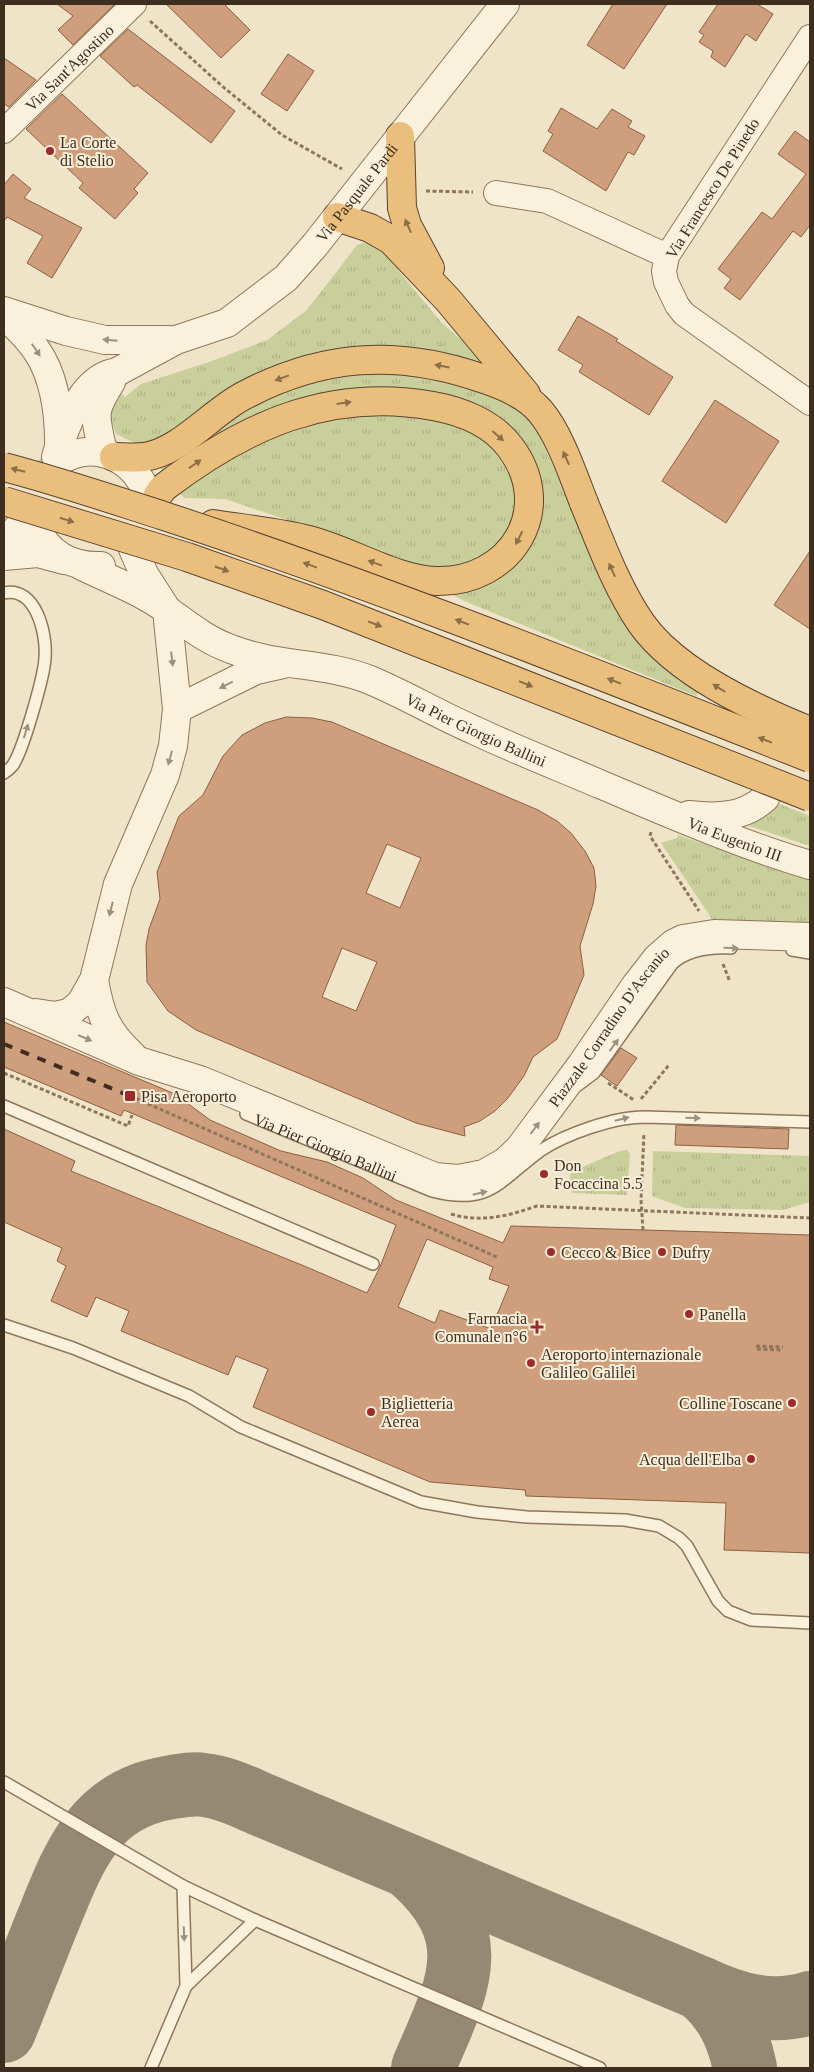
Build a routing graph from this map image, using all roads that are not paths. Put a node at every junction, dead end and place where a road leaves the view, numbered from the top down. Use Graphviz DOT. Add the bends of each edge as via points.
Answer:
graph roads {
  1 [pos="505,4"];
  2 [pos="133,5"];
  3 [pos="810,37"];
  4 [pos="4,131"];
  5 [pos="400,136"];
  6 [pos="496,193"];
  7 [pos="337,217"];
  8 [pos="667,256"];
  9 [pos="448,300"];
  10 [pos="4,312"];
  11 [pos="176,340"];
  12 [pos="117,372"];
  13 [pos="810,403"];
  14 [pos="540,410"];
  15 [pos="58,455"];
  16 [pos="109,455"];
  17 [pos="4,467"];
  18 [pos="4,501"];
  19 [pos="156,501"];
  20 [pos="20,533"];
  21 [pos="4,556"];
  22 [pos="74,563"];
  23 [pos="4,593"];
  24 [pos="167,610"];
  25 [pos="288,663"];
  26 [pos="177,709"];
  27 [pos="810,731"];
  28 [pos="810,758"];
  29 [pos="4,772"];
  30 [pos="810,797"];
  31 [pos="765,798"];
  32 [pos="662,816"];
  33 [pos="810,865"];
  34 [pos="810,937"];
  35 [pos="717,941"];
  36 [pos="747,948"];
  37 [pos="784,949"];
  38 [pos="810,953"];
  39 [pos="94,980"];
  40 [pos="14,1007"];
  41 [pos="139,1061"];
  42 [pos="187,1088"];
  43 [pos="4,1106"];
  44 [pos="231,1108"];
  45 [pos="810,1122"];
  46 [pos="434,1184"];
  47 [pos="373,1264"];
  48 [pos="4,1325"];
  49 [pos="810,1624"];
  50 [pos="4,1782"];
  51 [pos="183,1886"];
  52 [pos="255,1920"];
  53 [pos="186,1986"];
  54 [pos="151,2068"];
  55 [pos="600,2068"];
  1 -- 5 [label="street, Via Pasquale Pardi"];
  2 -- 4 [label="street, Via Sant'Agostino"];
  3 -- 8 [label="street, Via Francesco De Pinedo"];
  5 -- 7 [label="street, Via Pasquale Pardi"];
  9 -- 5 [label="highway, one-way" via="407,225 402,208"];
  6 -- 8 [label="street" via="547,200"];
  7 -- 9 [label="highway" via="370,228 390,240"];
  7 -- 11 [label="street, Via Pasquale Pardi" via="286,278 270,292 226,323"];
  8 -- 13 [label="street, Via Francesco De Pinedo" via="666,282 684,314"];
  9 -- 14 [label="highway"];
  11 -- 10 [label="street, Via Pasquale Pardi, one-way" via="105,340"];
  10 -- 15 [label="street, Via Pasquale Pardi, one-way" via="46,367 59,421"];
  11 -- 12 [label="street, Via Pasquale Pardi"];
  12 -- 15 [label="street, Via Pasquale Pardi" via="103,377 85,395 70,419"];
  12 -- 16 [label="street, Via Pasquale Pardi" via="96,412"];
  14 -- 16 [label="highway, one-way" via="510,390 448,366 411,360 372,359 324,365 279,379 230,404 166,450 144,457"];
  27 -- 14 [label="highway, one-way, bridge" via="753,708 691,670 643,625 625,597 565,456"];
  15 -- 16 [label="street" via="83,452"];
  16 -- 19 [label="street" via="130,466"];
  19 -- 17 [label="highway, one-way, bridge" via="99,494"];
  18 -- 30 [label="highway, one-way, bridge" via="188,557 323,605"];
  19 -- 19 [label="highway, one-way, bridge" via="162,488 213,452 255,430 301,412 378,401 453,410 472,418 509,446 523,469 529,491 524,527 501,561 479,574 437,581 412,577 310,540"];
  28 -- 19 [label="highway, one-way, bridge" via="274,552"];
  20 -- 22 [label="street"];
  21 -- 22 [label="street" via="38,553"];
  22 -- 24 [label="street, Via Pier Giorgio Ballini" via="126,585"];
  22 -- 24 [label="street, Via Pier Giorgio Ballini" via="106,564 130,552"];
  29 -- 23 [label="lane, one-way" via="12,767 20,752 45,658 42,632 30,601 15,592"];
  24 -- 25 [label="street, Via Pier Giorgio Ballini" via="209,640 243,654"];
  24 -- 26 [label="street, Via Pier Giorgio Ballini, one-way"];
  25 -- 26 [label="street, Via Pier Giorgio Ballini, one-way" via="256,670"];
  25 -- 32 [label="street, Via Pier Giorgio Ballini" via="320,666 371,680"];
  26 -- 39 [label="street, Via Pier Giorgio Ballini, one-way" via="170,760 118,884"];
  31 -- 32 [label="street" via="735,815"];
  32 -- 33 [label="street, Via Eugenio III"];
  34 -- 35 [label="street, Piazzale Corradino D'Ascanio"];
  35 -- 36 [label="lane, one-way"];
  46 -- 35 [label="street, Piazzale Corradino D'Ascanio, one-way" via="495,1169 519,1149 665,949 683,939"];
  37 -- 38 [label="lane"];
  39 -- 40 [label="street, Via Pier Giorgio Ballini" via="81,1002 69,1013 55,1016"];
  39 -- 41 [label="street, Via Pier Giorgio Ballini" via="104,1021"];
  40 -- 41 [label="street, Via Pier Giorgio Ballini, one-way"];
  41 -- 42 [label="lane, Via Pier Giorgio Ballini"];
  41 -- 46 [label="street, Via Pier Giorgio Ballini" via="200,1080"];
  43 -- 47 [label="lane"];
  44 -- 46 [label="lane, Via Pier Giorgio Ballini"];
  46 -- 45 [label="lane, one-way" via="460,1195 480,1194 510,1177 540,1151 556,1142 620,1119"];
  48 -- 49 [label="lane" via="73,1348 189,1396 241,1427 421,1502 485,1513 625,1520 659,1526 687,1546 718,1601 728,1611 751,1620"];
  50 -- 51 [label="lane"];
  51 -- 52 [label="lane"];
  51 -- 53 [label="lane, one-way"];
  52 -- 53 [label="lane"];
  52 -- 55 [label="lane"];
  53 -- 54 [label="lane"];
}
